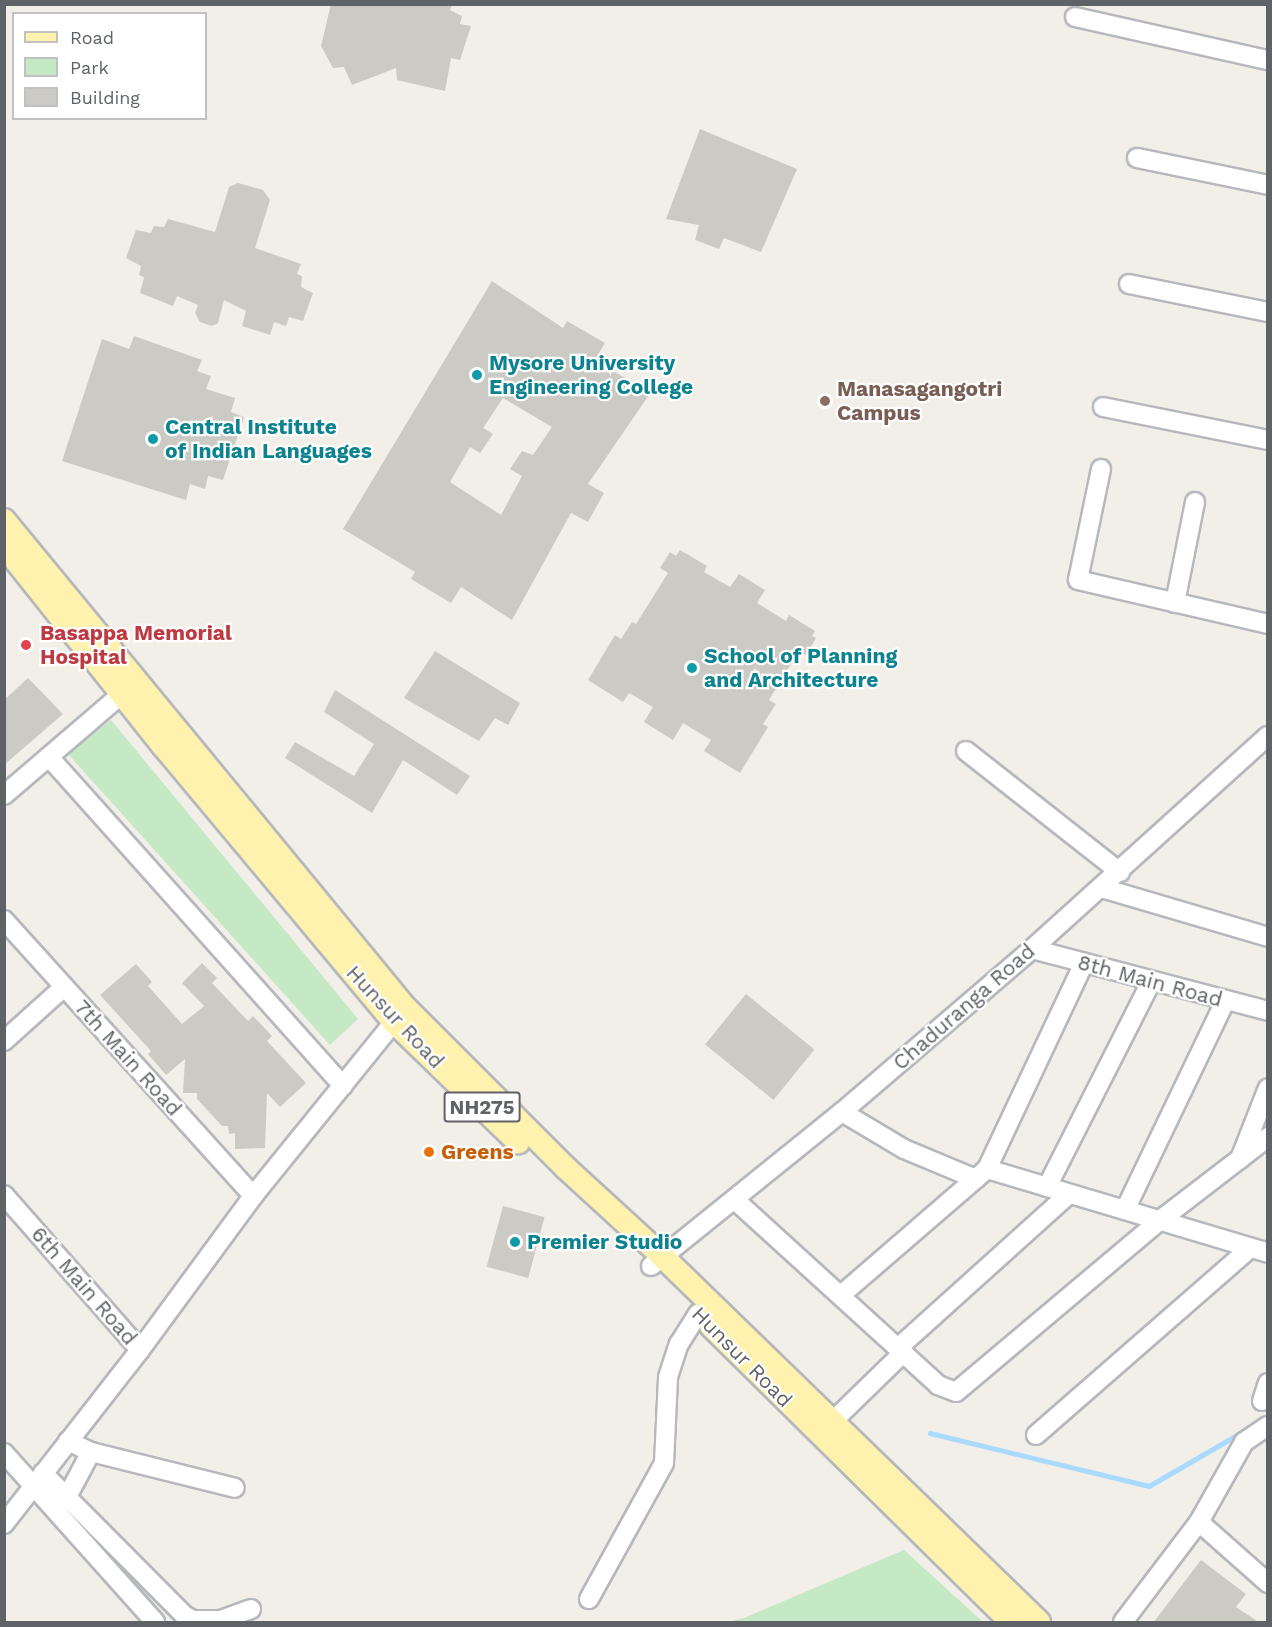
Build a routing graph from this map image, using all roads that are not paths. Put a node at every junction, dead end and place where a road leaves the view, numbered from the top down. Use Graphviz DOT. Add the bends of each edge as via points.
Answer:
graph roads {
  1 [pos="1075,17"];
  2 [pos="1268,60"];
  3 [pos="1137,158"];
  4 [pos="1268,185"];
  5 [pos="1129,284"];
  6 [pos="1268,312"];
  7 [pos="1103,407"];
  8 [pos="1268,440"];
  9 [pos="1101,469"];
  10 [pos="1195,502"];
  11 [pos="4,520"];
  12 [pos="4,546"];
  13 [pos="1175,603"];
  14 [pos="1268,624"];
  15 [pos="129,688"];
  16 [pos="1268,736"];
  17 [pos="966,750"];
  18 [pos="49,757"];
  19 [pos="4,795"];
  20 [pos="1120,872"];
  21 [pos="1102,888"];
  22 [pos="4,920"];
  23 [pos="1268,937"];
  24 [pos="1032,949"];
  25 [pos="1084,963"];
  26 [pos="1151,982"];
  27 [pos="64,987"];
  28 [pos="1225,1000"];
  29 [pos="1268,1011"];
  30 [pos="394,1022"];
  31 [pos="4,1041"];
  32 [pos="343,1086"];
  33 [pos="1268,1088"];
  34 [pos="842,1112"];
  35 [pos="1268,1137"];
  36 [pos="1240,1160"];
  37 [pos="981,1174"];
  38 [pos="1047,1187"];
  39 [pos="1069,1194"];
  40 [pos="4,1195"];
  41 [pos="253,1196"];
  42 [pos="735,1200"];
  43 [pos="1125,1210"];
  44 [pos="1160,1221"];
  45 [pos="1259,1250"];
  46 [pos="657,1261"];
  47 [pos="841,1295"];
  48 [pos="698,1313"];
  49 [pos="140,1350"];
  50 [pos="902,1350"];
  51 [pos="1268,1383"];
  52 [pos="1262,1401"];
  53 [pos="832,1422"];
  54 [pos="1268,1426"];
  55 [pos="1036,1435"];
  56 [pos="68,1441"];
  57 [pos="91,1452"];
  58 [pos="4,1453"];
  59 [pos="38,1479"];
  60 [pos="235,1488"];
  61 [pos="68,1495"];
  62 [pos="1199,1522"];
  63 [pos="4,1524"];
  64 [pos="1268,1583"];
  65 [pos="589,1599"];
  66 [pos="251,1609"];
  67 [pos="155,1623"];
  68 [pos="1011,1623"];
  69 [pos="1039,1623"];
  70 [pos="1123,1623"];
  1 -- 2 [label="street"];
  3 -- 4 [label="street"];
  5 -- 6 [label="street"];
  7 -- 8 [label="street"];
  9 -- 13 [label="street" via="1078,580"];
  10 -- 13 [label="street"];
  11 -- 15 [label="main road"];
  12 -- 15 [label="main road, Hunsur Road / NH275"];
  13 -- 14 [label="street"];
  15 -- 18 [label="street"];
  15 -- 30 [label="main road, Hunsur Road / NH275"];
  15 -- 46 [label="main road" via="404,1006"];
  16 -- 20 [label="street, Chaduranga Road"];
  17 -- 20 [label="street"];
  18 -- 19 [label="street"];
  18 -- 32 [label="street"];
  20 -- 21 [label="street, Chaduranga Road"];
  21 -- 23 [label="street"];
  21 -- 24 [label="street, Chaduranga Road"];
  22 -- 27 [label="street, 7th Main Road"];
  24 -- 25 [label="street, 8th Main Road"];
  24 -- 34 [label="street, Chaduranga Road"];
  25 -- 26 [label="street, 8th Main Road"];
  25 -- 37 [label="street"];
  26 -- 28 [label="street, 8th Main Road"];
  26 -- 38 [label="street"];
  27 -- 31 [label="street"];
  27 -- 41 [label="street, 7th Main Road"];
  28 -- 29 [label="street, 8th Main Road"];
  28 -- 43 [label="street"];
  30 -- 32 [label="street"];
  30 -- 46 [label="main road, Hunsur Road / NH275"];
  32 -- 41 [label="street"];
  33 -- 36 [label="street"];
  34 -- 37 [label="street" via="904,1149"];
  34 -- 42 [label="street, Chaduranga Road"];
  35 -- 36 [label="street"];
  36 -- 44 [label="street"];
  37 -- 38 [label="street"];
  37 -- 47 [label="street"];
  38 -- 39 [label="street"];
  39 -- 43 [label="street"];
  39 -- 50 [label="street"];
  40 -- 49 [label="street, 6th Main Road"];
  41 -- 49 [label="street"];
  42 -- 46 [label="street, Chaduranga Road"];
  42 -- 47 [label="street"];
  43 -- 44 [label="street"];
  44 -- 45 [label="street"];
  44 -- 50 [label="street" via="956,1392 947,1390"];
  45 -- 55 [label="street"];
  46 -- 48 [label="main road, Hunsur Road / NH275"];
  46 -- 53 [label="main road"];
  47 -- 50 [label="street"];
  48 -- 65 [label="street" via="679,1344 668,1377 664,1463"];
  48 -- 68 [label="main road, Hunsur Road / NH275"];
  49 -- 56 [label="street"];
  50 -- 53 [label="street"];
  51 -- 52 [label="street"];
  53 -- 69 [label="main road"];
  54 -- 62 [label="street" via="1244,1442"];
  56 -- 57 [label="street"];
  56 -- 59 [label="street"];
  57 -- 60 [label="street"];
  57 -- 61 [label="street"];
  58 -- 59 [label="street"];
  59 -- 61 [label="street"];
  59 -- 63 [label="street"];
  59 -- 67 [label="street"];
  61 -- 66 [label="street" via="184,1615 193,1620 221,1620"];
  62 -- 64 [label="street"];
  62 -- 70 [label="street"];
}
